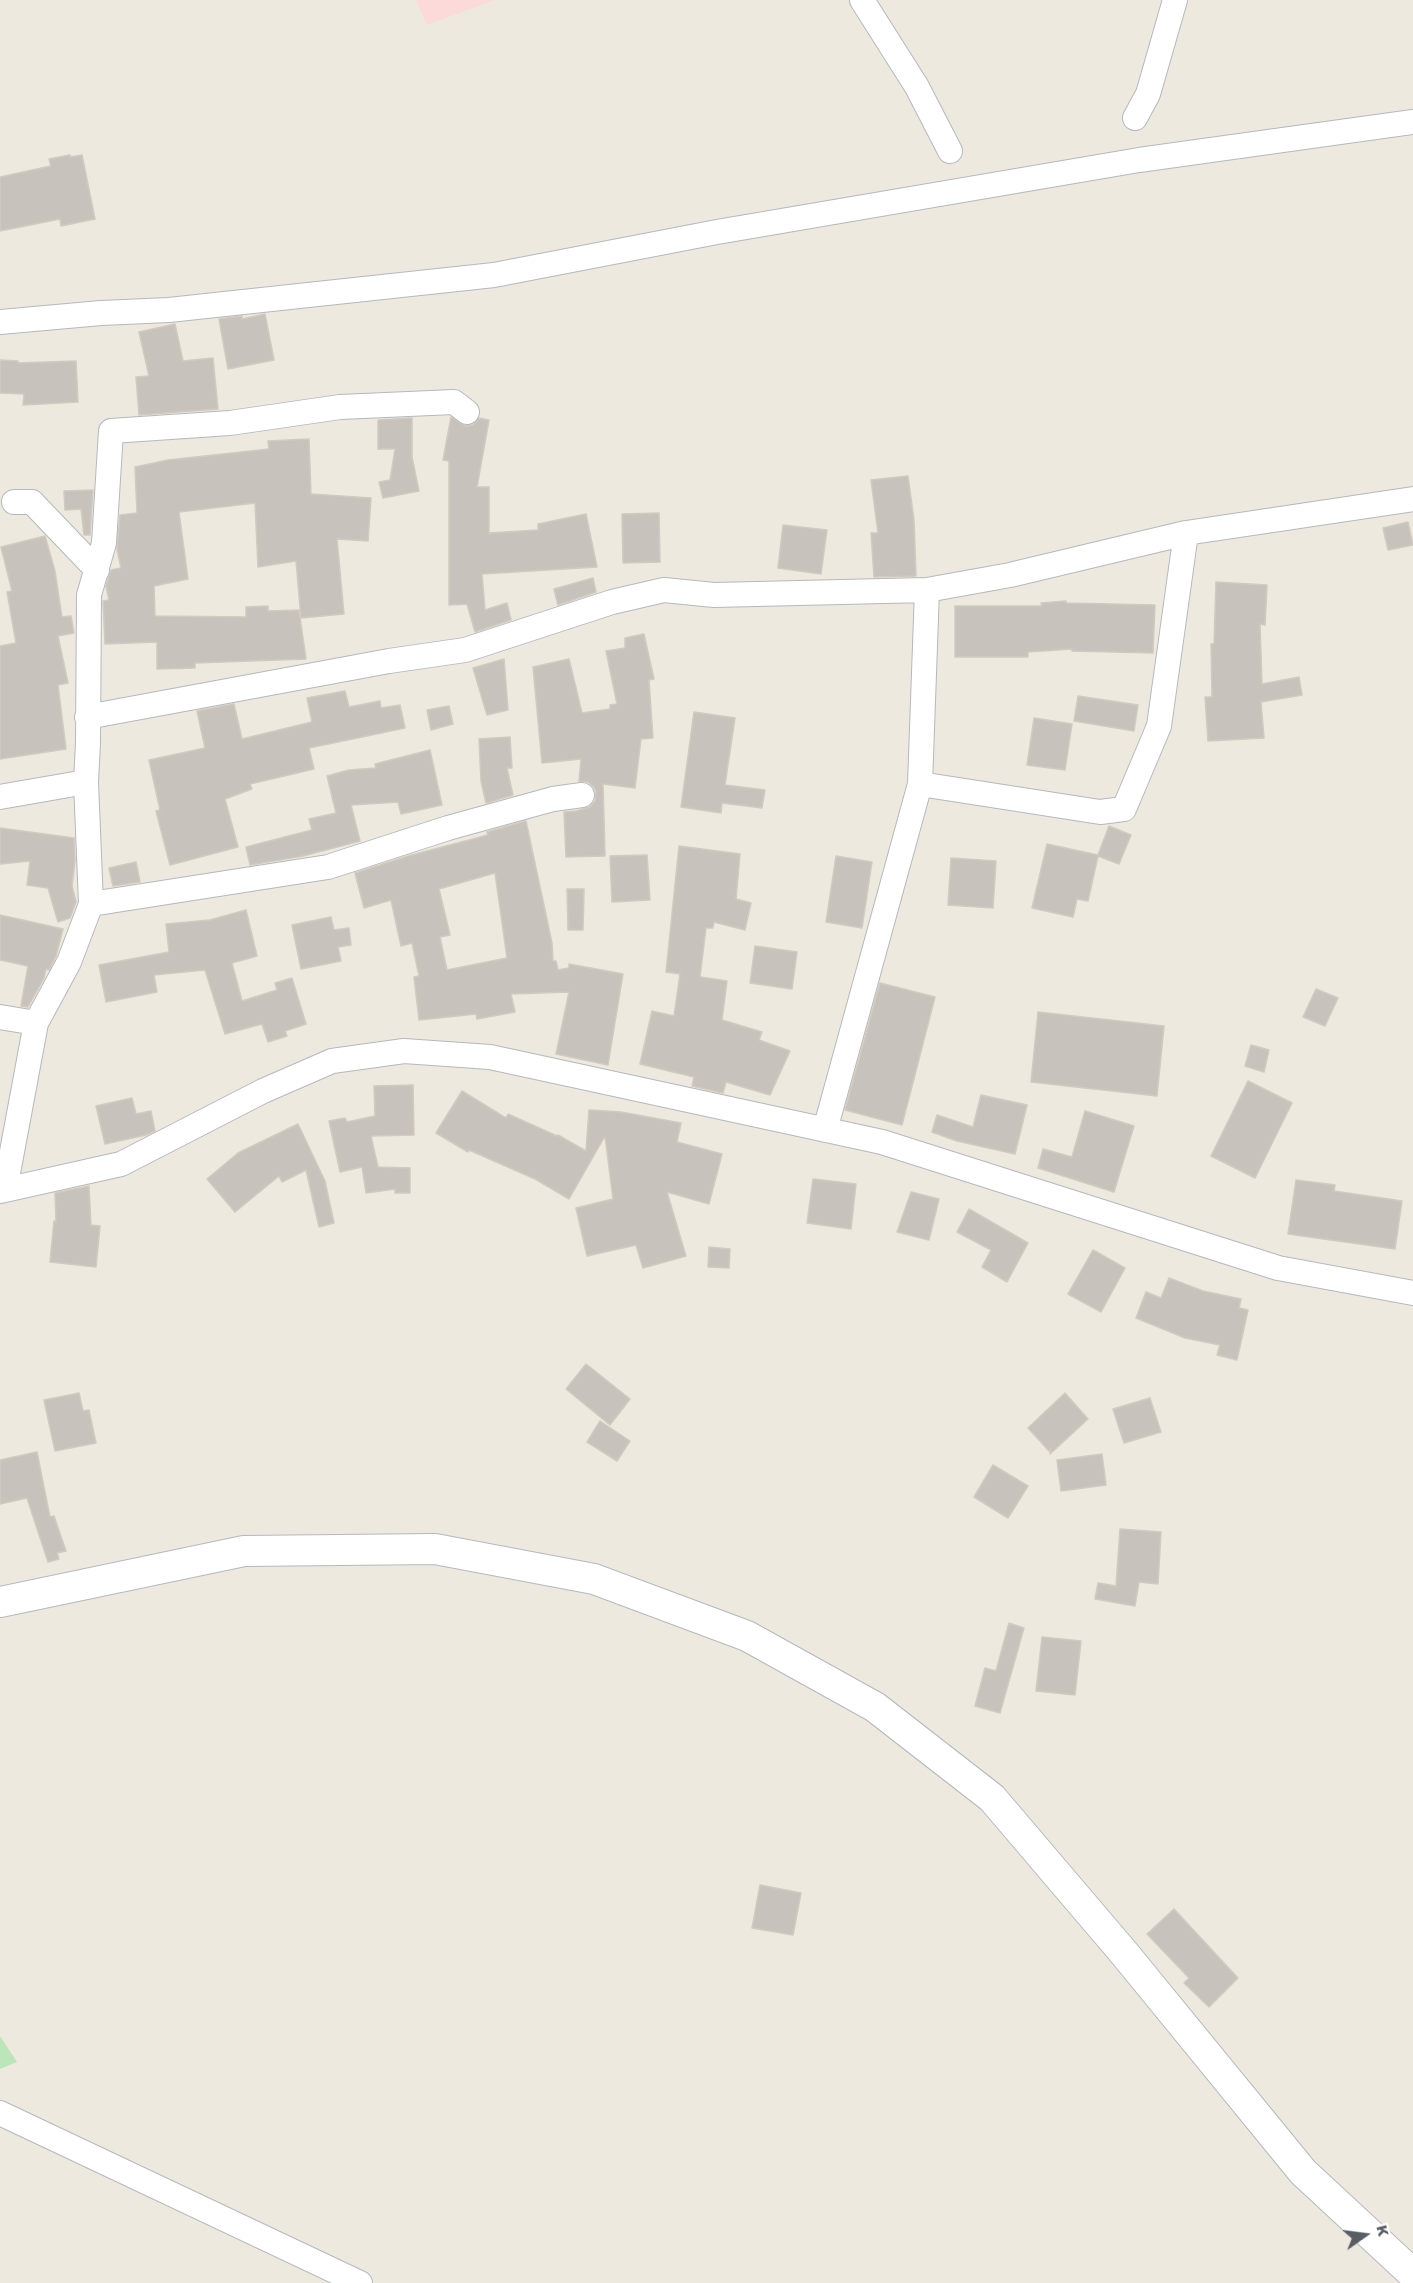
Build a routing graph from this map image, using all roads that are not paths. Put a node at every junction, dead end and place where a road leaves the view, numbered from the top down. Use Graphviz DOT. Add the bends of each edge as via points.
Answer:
graph roads {
  1 [pos="862,0"];
  2 [pos="1174,0"];
  3 [pos="1136,118"];
  4 [pos="1413,122"];
  5 [pos="950,151"];
  6 [pos="0,322"];
  7 [pos="466,412"];
  8 [pos="1413,499"];
  9 [pos="14,502"];
  10 [pos="1186,533"];
  11 [pos="97,570"];
  12 [pos="927,590"];
  13 [pos="87,717"];
  14 [pos="86,782"];
  15 [pos="920,783"];
  16 [pos="582,795"];
  17 [pos="0,797"];
  18 [pos="91,904"];
  19 [pos="0,1017"];
  20 [pos="36,1023"];
  21 [pos="825,1130"];
  22 [pos="3,1190"];
  23 [pos="1413,1293"];
  24 [pos="0,1602"];
  25 [pos="0,2113"];
  26 [pos="1413,2274"];
  27 [pos="360,2283"];
  1 -- 5 [label="street" via="917,87"];
  2 -- 3 [label="street" via="1148,94"];
  4 -- 6 [label="street" via="1139,160 717,232 494,275 191,308"];
  7 -- 11 [label="street" via="454,402 340,406 230,423 111,431 105,543"];
  8 -- 10 [label="street"];
  9 -- 11 [label="street" via="32,502"];
  10 -- 12 [label="street" via="1010,575"];
  10 -- 15 [label="street" via="1159,726 1124,809 1100,812"];
  11 -- 13 [label="street" via="89,595"];
  12 -- 13 [label="street" via="714,596 664,590 612,602 465,650"];
  12 -- 15 [label="street"];
  13 -- 14 [label="street"];
  14 -- 17 [label="street"];
  14 -- 18 [label="street"];
  15 -- 21 [label="street"];
  16 -- 18 [label="street" via="553,799 448,828 328,867"];
  18 -- 20 [label="street" via="69,962"];
  19 -- 20 [label="street"];
  20 -- 22 [label="street"];
  21 -- 22 [label="street" via="490,1057 404,1051 332,1061 263,1091 120,1164"];
  21 -- 23 [label="street" via="882,1142 1278,1268"];
  24 -- 26 [label="street" via="244,1551 435,1549 594,1579 747,1636 875,1707 992,1798 1303,2172"];
  25 -- 27 [label="street"];
}
